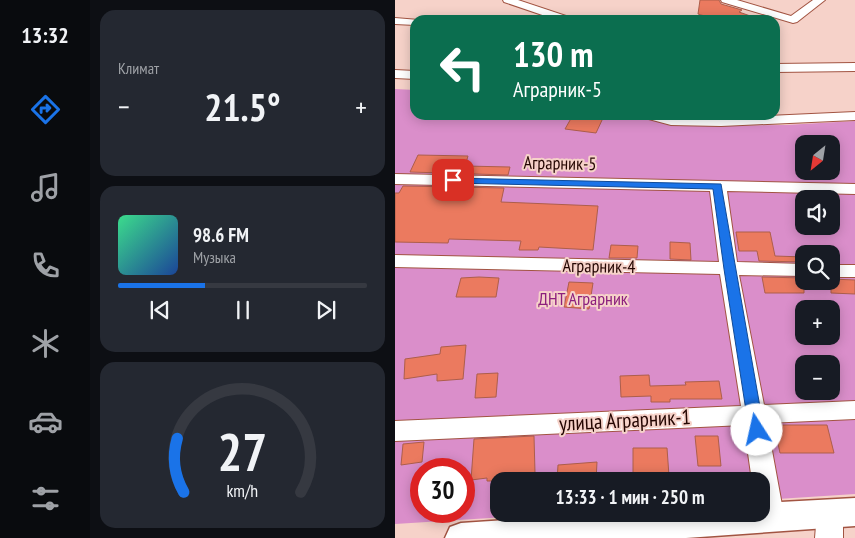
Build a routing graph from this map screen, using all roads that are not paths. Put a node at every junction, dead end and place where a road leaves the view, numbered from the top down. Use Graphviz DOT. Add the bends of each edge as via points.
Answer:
graph roads {
  1 [pos="507,0"];
  2 [pos="726,0"];
  3 [pos="820,0"];
  4 [pos="553,15"];
  5 [pos="776,15"];
  6 [pos="780,16"];
  7 [pos="395,21"];
  8 [pos="410,22"];
  9 [pos="855,67"];
  10 [pos="780,68"];
  11 [pos="395,74"];
  12 [pos="410,75"];
  13 [pos="855,116"];
  14 [pos="780,119"];
  15 [pos="668,120"];
  16 [pos="766,120"];
  17 [pos="395,179"];
  18 [pos="855,189"];
  19 [pos="718,190"];
  20 [pos="395,261"];
  21 [pos="729,269"];
  22 [pos="795,270"];
  23 [pos="840,270"];
  24 [pos="855,271"];
  25 [pos="855,410"];
  26 [pos="753,413"];
  27 [pos="395,431"];
  28 [pos="771,516"];
  29 [pos="838,521"];
  30 [pos="461,538"];
  1 -- 4 [label="street"];
  2 -- 5 [label="street"];
  3 -- 6 [label="street" via="793,20"];
  7 -- 8 [label="street"];
  9 -- 10 [label="street"];
  11 -- 12 [label="street"];
  13 -- 14 [label="street"];
  15 -- 16 [label="street"];
  17 -- 19 [label="street, Аграрник-5"];
  18 -- 19 [label="street, Аграрник-5"];
  19 -- 21 [label="street"];
  20 -- 21 [label="street, Аграрник-4"];
  21 -- 22 [label="street, Аграрник-4"];
  21 -- 26 [label="street"];
  23 -- 24 [label="street"];
  25 -- 26 [label="street, улица Аграрник-1"];
  26 -- 27 [label="street, улица Аграрник-1"];
  26 -- 28 [label="street"];
  28 -- 29 [label="street"];
  28 -- 30 [label="street"];
}
